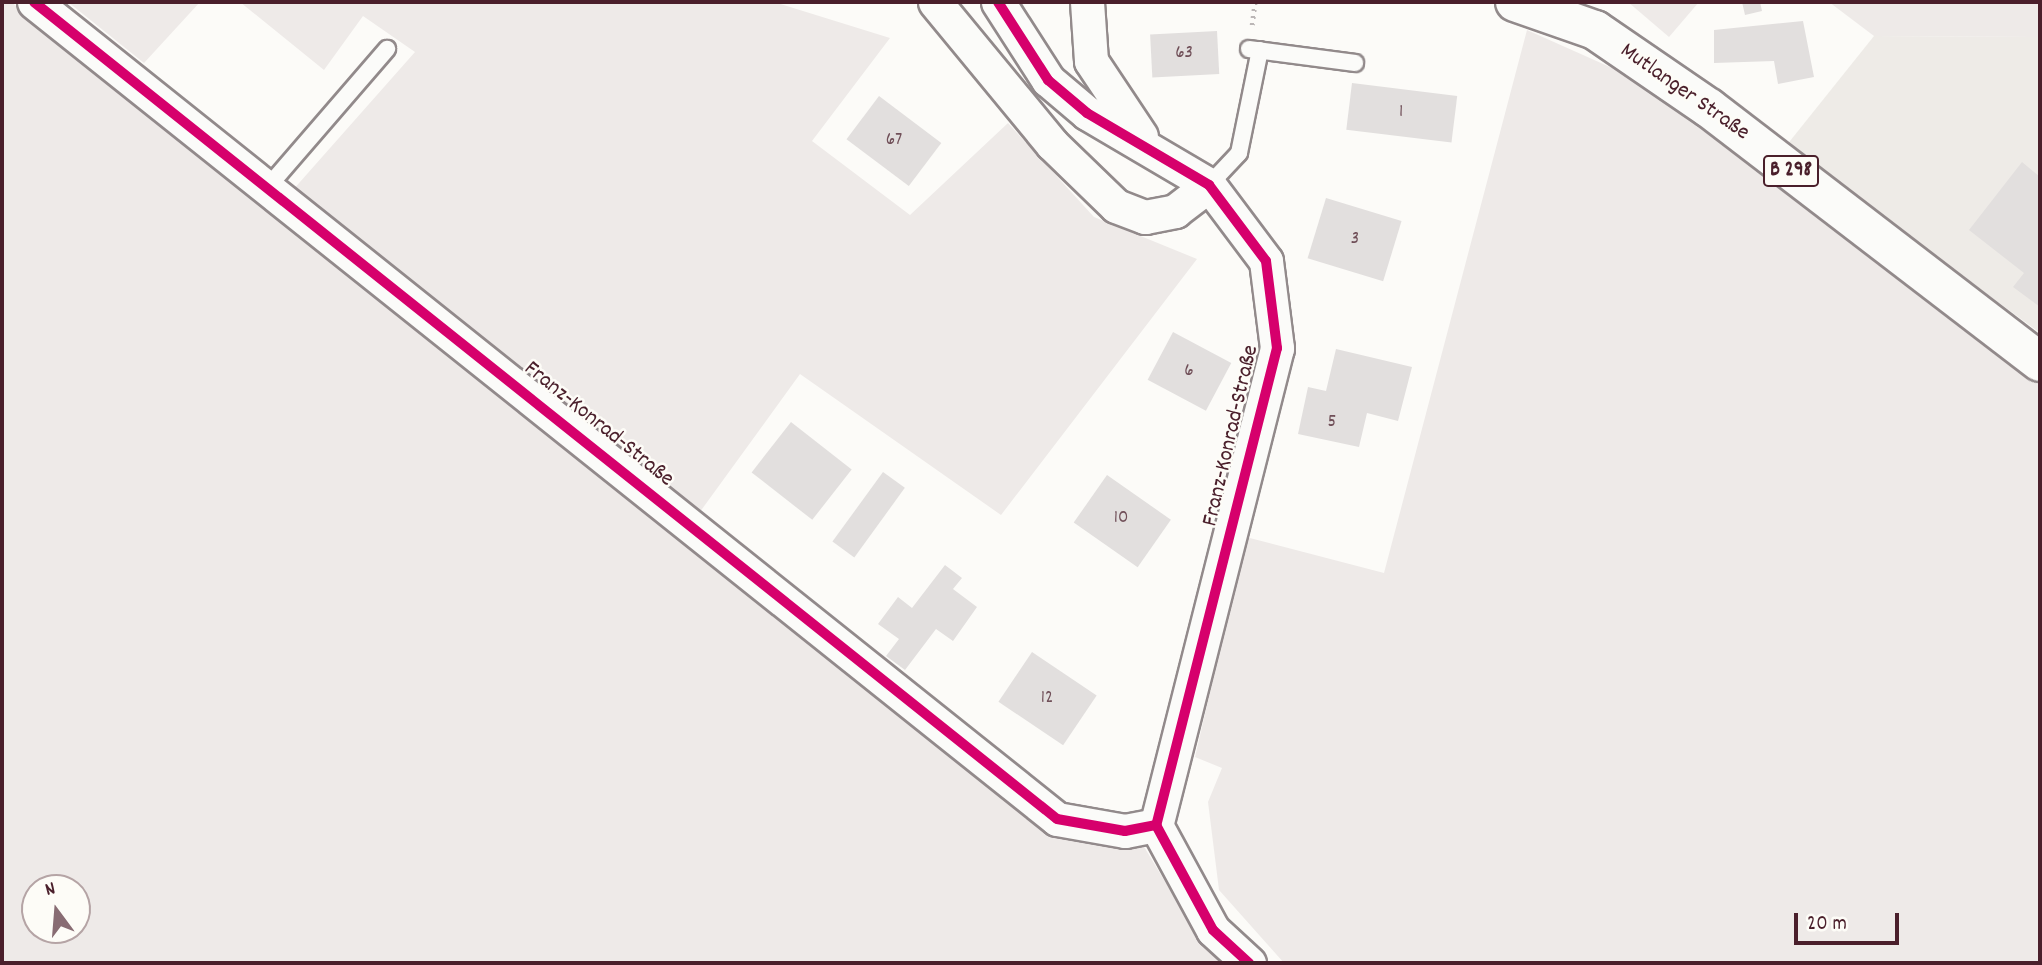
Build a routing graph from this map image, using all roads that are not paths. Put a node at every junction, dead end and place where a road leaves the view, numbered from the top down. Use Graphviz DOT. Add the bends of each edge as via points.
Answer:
graph roads {
  1 [pos="34,2"];
  2 [pos="935,2"];
  3 [pos="998,2"];
  4 [pos="1022,2"];
  5 [pos="1087,2"];
  6 [pos="1515,2"];
  7 [pos="1019,44"];
  8 [pos="387,49"];
  9 [pos="1355,63"];
  10 [pos="1149,146"];
  11 [pos="1209,185"];
  12 [pos="267,188"];
  13 [pos="2040,362"];
  14 [pos="1156,825"];
  15 [pos="1249,963"];
  1 -- 12 [label="street, Franz-Konrad-Straße"];
  2 -- 11 [label="street" via="1052,144 1116,206 1145,217 1175,211"];
  3 -- 7 [label="street, Franz-Konrad-Straße"];
  4 -- 7 [label="street"];
  5 -- 10 [label="street, Franz-Konrad-Straße" via="1091,61"];
  6 -- 13 [label="main road, Mutlanger Straße / B 298" via="1595,30 1709,108"];
  7 -- 10 [label="street, Franz-Konrad-Straße" via="1087,113"];
  8 -- 12 [label="lane"];
  9 -- 11 [label="lane" via="1254,49 1239,153"];
  10 -- 11 [label="street, Franz-Konrad-Straße"];
  11 -- 14 [label="street, Franz-Konrad-Straße" via="1266,261 1277,348"];
  12 -- 14 [label="street, Franz-Konrad-Straße" via="1058,819 1125,831"];
  14 -- 15 [label="street" via="1213,930"];
}
